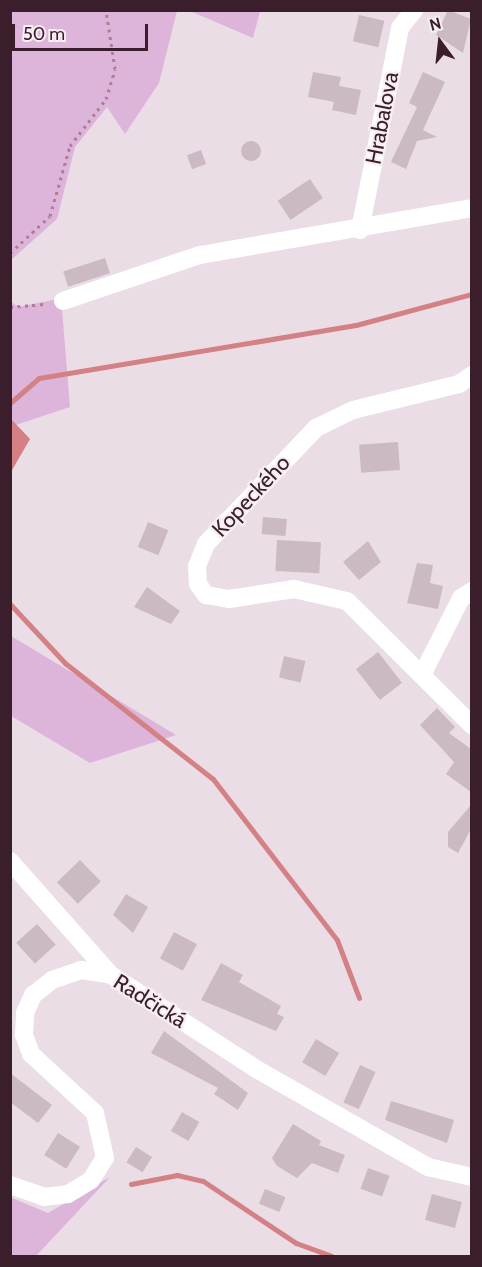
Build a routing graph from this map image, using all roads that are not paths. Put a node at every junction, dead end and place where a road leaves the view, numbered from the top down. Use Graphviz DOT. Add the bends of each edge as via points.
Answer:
graph roads {
  1 [pos="414,10"];
  2 [pos="471,208"];
  3 [pos="360,230"];
  4 [pos="63,301"];
  5 [pos="471,375"];
  6 [pos="471,591"];
  7 [pos="422,675"];
  8 [pos="471,725"];
  9 [pos="10,861"];
  10 [pos="111,975"];
  11 [pos="471,1177"];
  12 [pos="10,1185"];
  1 -- 3 [label="street, Hrabalova" via="400,28"];
  2 -- 3 [label="street"];
  3 -- 4 [label="street" via="200,255"];
  5 -- 7 [label="street, Kopeckého" via="459,384 352,410 316,428 206,544 197,566 198,584 206,595 229,599 294,589 347,601"];
  6 -- 7 [label="street" via="461,598"];
  7 -- 8 [label="street, Kopeckého"];
  9 -- 10 [label="street"];
  10 -- 11 [label="street, Radčická" via="258,1070 428,1167"];
  10 -- 12 [label="street, Radčická" via="81,970 52,980 33,995 25,1013 31,1054 95,1113 105,1158 91,1180 68,1194 44,1197"];
}
